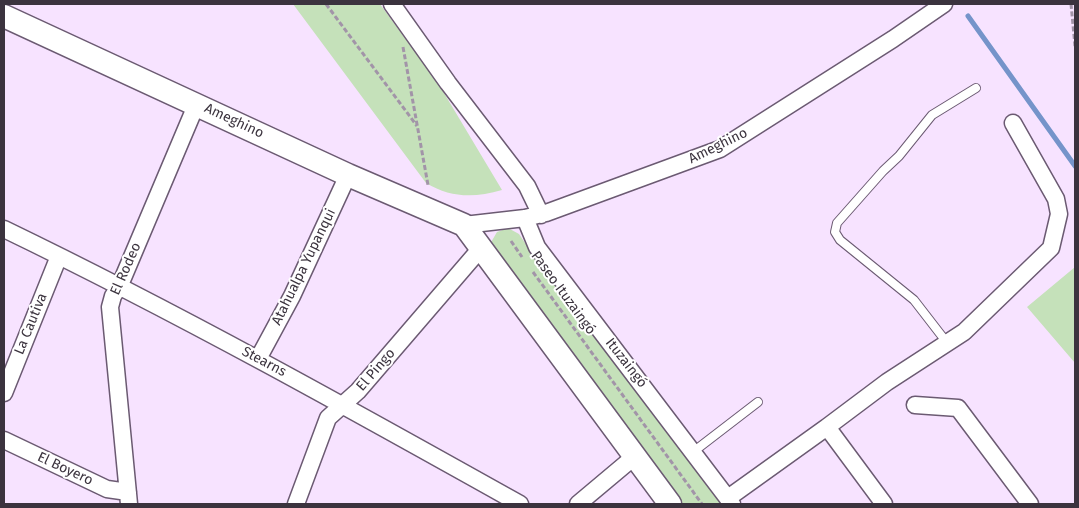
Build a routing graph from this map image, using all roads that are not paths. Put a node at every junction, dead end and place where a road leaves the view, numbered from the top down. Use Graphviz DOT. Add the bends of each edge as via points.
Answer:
graph roads {
  1 [pos="392,4"];
  2 [pos="944,4"];
  3 [pos="4,16"];
  4 [pos="976,88"];
  5 [pos="197,103"];
  6 [pos="1013,123"];
  7 [pos="348,175"];
  8 [pos="533,216"];
  9 [pos="464,225"];
  10 [pos="4,229"];
  11 [pos="481,248"];
  12 [pos="59,256"];
  13 [pos="120,286"];
  14 [pos="948,344"];
  15 [pos="258,359"];
  16 [pos="4,393"];
  17 [pos="758,402"];
  18 [pos="342,404"];
  19 [pos="915,405"];
  20 [pos="827,427"];
  21 [pos="4,440"];
  22 [pos="693,452"];
  23 [pos="634,457"];
  24 [pos="129,498"];
  25 [pos="730,501"];
  26 [pos="296,504"];
  27 [pos="520,504"];
  28 [pos="578,504"];
  29 [pos="670,504"];
  30 [pos="884,504"];
  31 [pos="1030,504"];
  1 -- 8 [label="street, Ituzaingó" via="527,186"];
  2 -- 8 [label="street, Ameghino" via="720,149 567,207"];
  3 -- 5 [label="street, Ameghino"];
  4 -- 14 [label="lane" via="932,115 837,223 835,232 840,240 914,300"];
  5 -- 7 [label="street, Ameghino"];
  5 -- 13 [label="street, El Rodeo"];
  6 -- 14 [label="street" via="1056,199 1059,214 1052,248"];
  7 -- 9 [label="street, Ameghino"];
  7 -- 15 [label="street, Atahualpa Yupanqui" via="292,296"];
  8 -- 9 [label="street, Ameghino"];
  8 -- 22 [label="street, Ituzaingó" via="537,247"];
  9 -- 11 [label="street"];
  10 -- 12 [label="street, Stearns"];
  11 -- 18 [label="street, El Pingo" via="358,391"];
  11 -- 23 [label="street"];
  12 -- 13 [label="street, Stearns"];
  12 -- 16 [label="street, La Cautiva"];
  13 -- 15 [label="street, Stearns"];
  13 -- 24 [label="street, El Rodeo" via="110,307"];
  14 -- 20 [label="street" via="887,382"];
  15 -- 18 [label="street, Stearns"];
  17 -- 22 [label="lane"];
  18 -- 26 [label="street, El Pingo" via="328,418"];
  18 -- 27 [label="street, Stearns"];
  19 -- 31 [label="street" via="958,408"];
  20 -- 25 [label="street"];
  20 -- 30 [label="street"];
  21 -- 24 [label="street, El Boyero"];
  22 -- 25 [label="street, Ituzaingó"];
  23 -- 28 [label="street"];
  23 -- 29 [label="street"];
}
